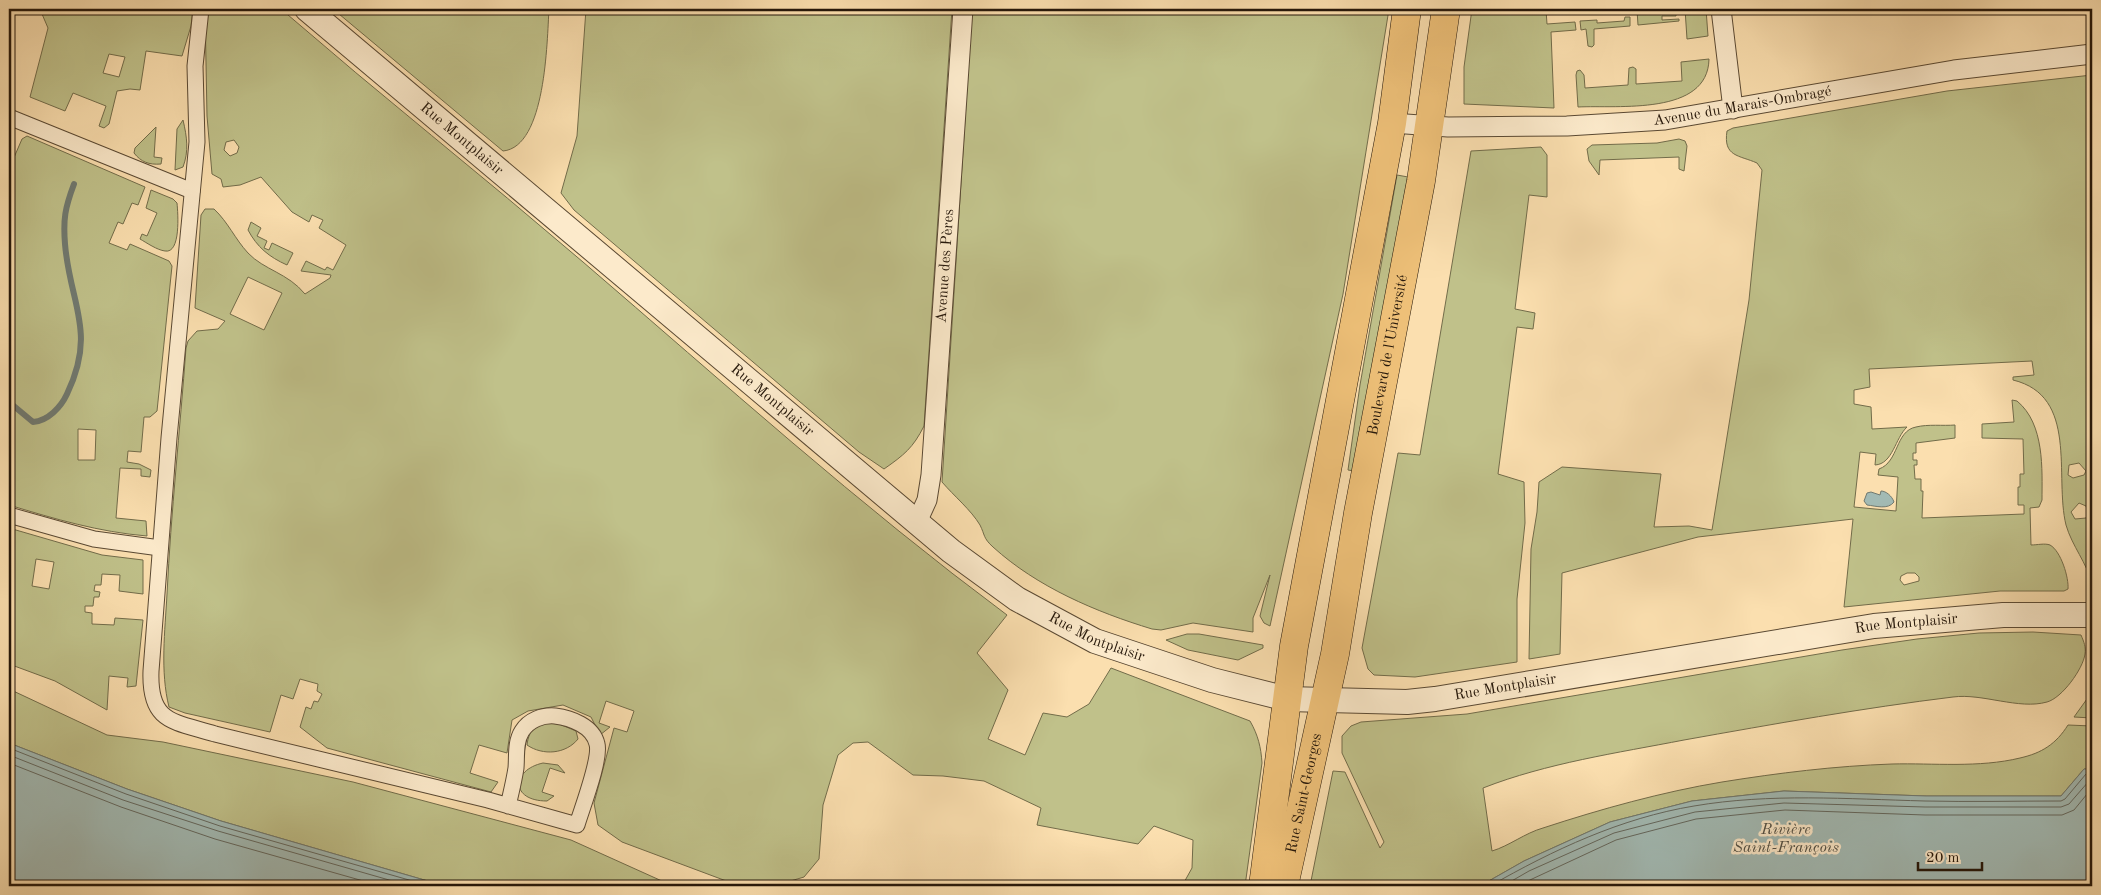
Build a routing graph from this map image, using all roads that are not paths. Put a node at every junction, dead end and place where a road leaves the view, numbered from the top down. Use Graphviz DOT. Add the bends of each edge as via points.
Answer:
graph roads {
  1 [pos="201,9"];
  2 [pos="307,9"];
  3 [pos="963,9"];
  4 [pos="1407,9"];
  5 [pos="1446,9"];
  6 [pos="1721,9"];
  7 [pos="2092,54"];
  8 [pos="1733,109"];
  9 [pos="9,117"];
  10 [pos="1392,123"];
  11 [pos="1430,127"];
  12 [pos="192,192"];
  13 [pos="9,515"];
  14 [pos="917,522"];
  15 [pos="160,548"];
  16 [pos="2092,615"];
  17 [pos="1286,699"];
  18 [pos="1325,700"];
  19 [pos="508,806"];
  20 [pos="1263,886"];
  21 [pos="1284,886"];
  1 -- 12 [label="street" via="195,66 197,142"];
  2 -- 14 [label="street, Rue Montplaisir"];
  3 -- 14 [label="street, Avenue des Pères" via="931,475 927,500"];
  4 -- 10 [label="main road"];
  5 -- 11 [label="main road, Boulevard de l'Université"];
  6 -- 8 [label="street"];
  7 -- 8 [label="street, Avenue du Marais-Ombragé" via="1954,70"];
  8 -- 11 [label="street, Avenue du Marais-Ombragé" via="1636,122"];
  9 -- 12 [label="street"];
  10 -- 11 [label="street, Avenue du Marais-Ombragé"];
  10 -- 17 [label="main road"];
  11 -- 18 [label="main road, Boulevard de l'Université" via="1358,513 1336,654"];
  12 -- 15 [label="street"];
  13 -- 15 [label="street" via="94,539"];
  14 -- 17 [label="street, Rue Montplaisir" via="1017,599 1085,636 1165,666"];
  15 -- 19 [label="street" via="151,683 154,702 162,714 174,722 215,734"];
  16 -- 18 [label="street, Rue Montplaisir" via="1994,616 1874,626 1435,699 1407,702"];
  17 -- 18 [label="street, Rue Montplaisir"];
  17 -- 20 [label="main road, Rue Saint-Georges"];
  18 -- 21 [label="main road, Rue Saint-Georges"];
  19 -- 19 [label="street" via="577,825 596,760 598,745 594,736 567,717 537,718 527,724 517,743"];
}
